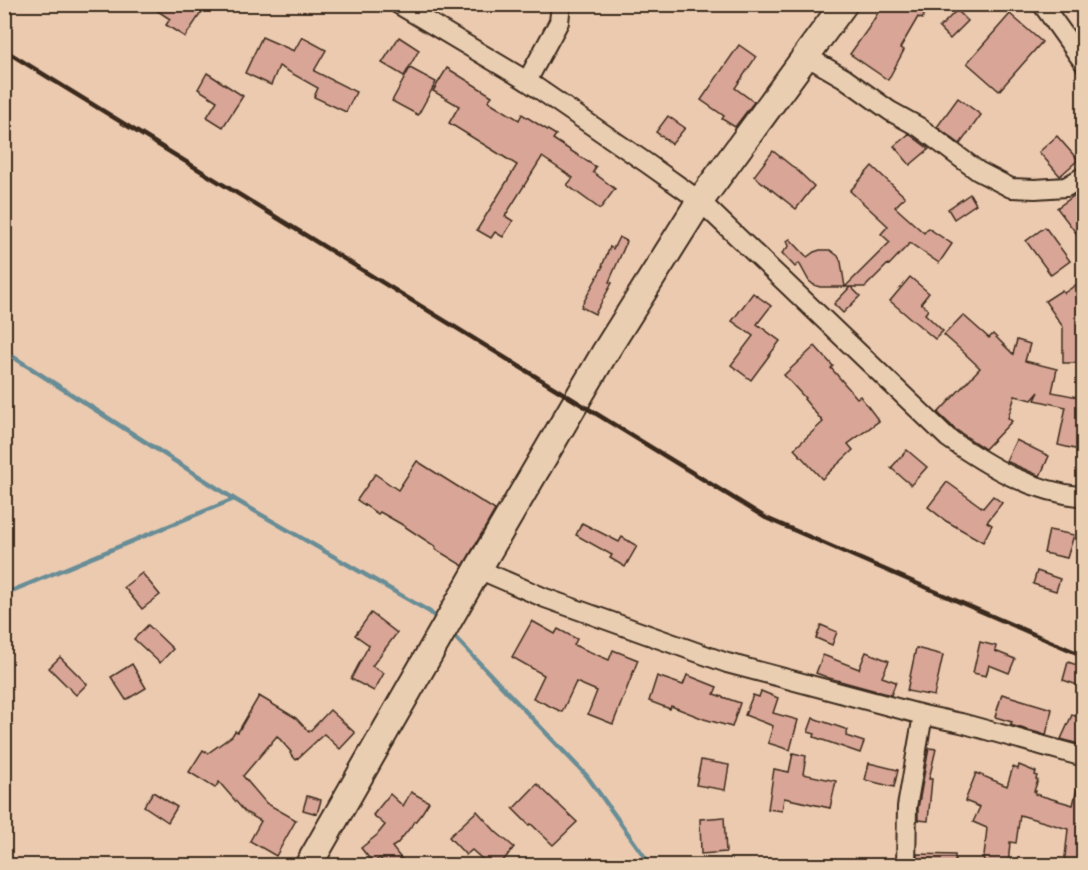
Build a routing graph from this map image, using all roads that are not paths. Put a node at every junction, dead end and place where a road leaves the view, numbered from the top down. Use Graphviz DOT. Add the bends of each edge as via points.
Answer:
graph roads {
  1 [pos="398,4"];
  2 [pos="561,4"];
  3 [pos="844,4"];
  4 [pos="1042,4"];
  5 [pos="806,56"];
  6 [pos="1083,63"];
  7 [pos="527,81"];
  8 [pos="1083,176"];
  9 [pos="700,201"];
  10 [pos="1083,497"];
  11 [pos="478,569"];
  12 [pos="923,715"];
  13 [pos="1083,757"];
  14 [pos="308,866"];
  15 [pos="906,866"];
  1 -- 7 [label="street"];
  2 -- 7 [label="street" via="559,22"];
  3 -- 5 [label="street"];
  4 -- 6 [label="street"];
  5 -- 8 [label="street" via="919,127 978,171 1011,188 1066,187"];
  5 -- 9 [label="street"];
  7 -- 9 [label="street"];
  9 -- 10 [label="street" via="948,438 992,468 1021,481"];
  9 -- 11 [label="street" via="604,354"];
  11 -- 12 [label="street" via="545,598 727,663"];
  11 -- 14 [label="street"];
  12 -- 13 [label="street"];
  12 -- 15 [label="street" via="907,807"];
}
